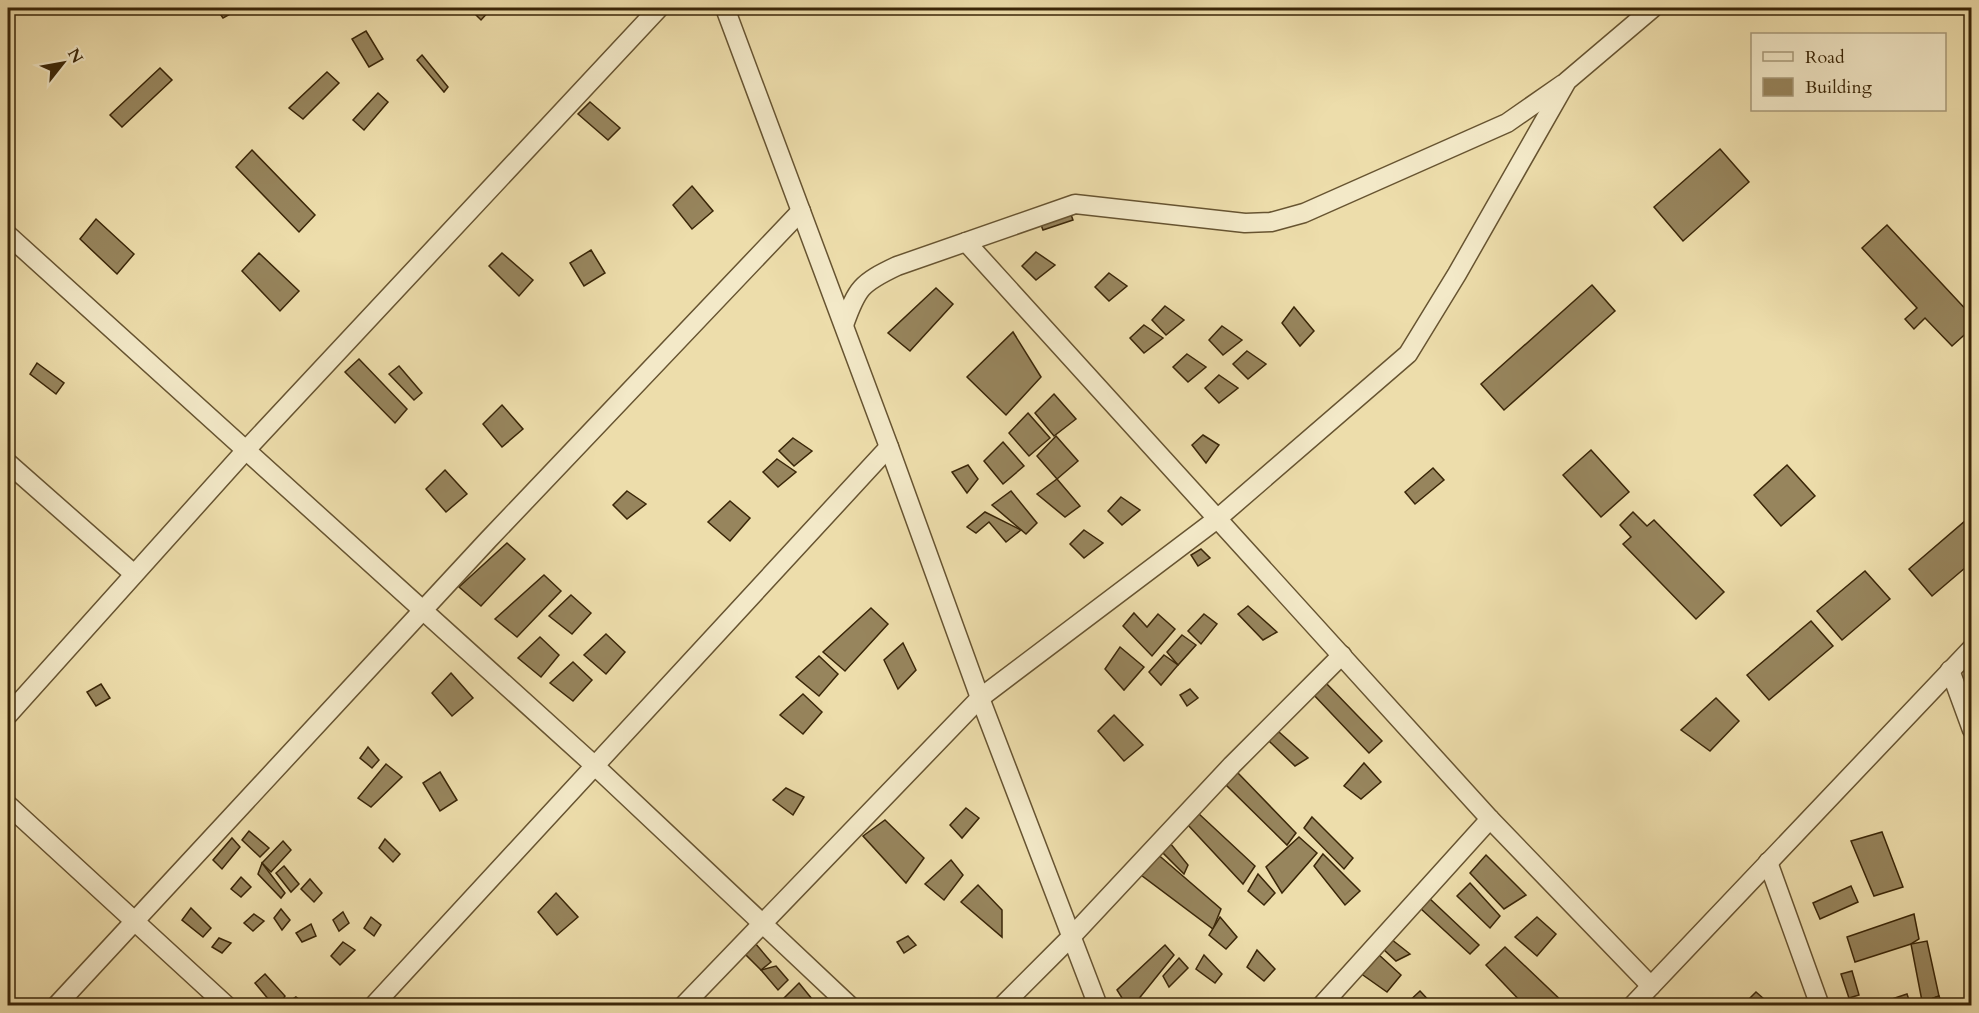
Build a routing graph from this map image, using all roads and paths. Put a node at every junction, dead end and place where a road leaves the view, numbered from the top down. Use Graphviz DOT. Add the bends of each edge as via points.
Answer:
graph roads {
  1 [pos="659,8"];
  2 [pos="725,8"];
  3 [pos="1653,8"];
  4 [pos="1567,81"];
  5 [pos="801,211"];
  6 [pos="8,235"];
  7 [pos="966,242"];
  8 [pos="844,325"];
  9 [pos="889,447"];
  10 [pos="246,450"];
  11 [pos="8,463"];
  12 [pos="1217,519"];
  13 [pos="134,574"];
  14 [pos="423,610"];
  15 [pos="1971,648"];
  16 [pos="1342,655"];
  17 [pos="1950,670"];
  18 [pos="980,698"];
  19 [pos="8,715"];
  20 [pos="1971,730"];
  21 [pos="594,765"];
  22 [pos="8,805"];
  23 [pos="1490,819"];
  24 [pos="1768,862"];
  25 [pos="134,922"];
  26 [pos="762,922"];
  27 [pos="1072,936"];
  28 [pos="1651,986"];
  29 [pos="56,1005"];
  30 [pos="226,1005"];
  31 [pos="373,1005"];
  32 [pos="683,1005"];
  33 [pos="850,1005"];
  34 [pos="1002,1005"];
  35 [pos="1098,1005"];
  36 [pos="1321,1005"];
  37 [pos="1632,1005"];
  38 [pos="1820,1005"];
  1 -- 10 [label="street"];
  2 -- 5 [label="street"];
  3 -- 4 [label="street"];
  4 -- 7 [label="street" via="1508,123 1304,213 1271,222 1245,223 1075,204"];
  4 -- 12 [label="street" via="1408,354"];
  5 -- 8 [label="street"];
  5 -- 14 [label="street"];
  6 -- 10 [label="street"];
  7 -- 8 [label="street" via="871,279 854,297"];
  7 -- 12 [label="street"];
  8 -- 9 [label="street"];
  9 -- 18 [label="street"];
  9 -- 21 [label="street"];
  10 -- 13 [label="street"];
  10 -- 14 [label="street"];
  11 -- 13 [label="street"];
  12 -- 16 [label="street"];
  12 -- 18 [label="street"];
  13 -- 19 [label="street"];
  14 -- 21 [label="street"];
  14 -- 25 [label="street"];
  15 -- 17 [label="street"];
  16 -- 23 [label="street"];
  16 -- 27 [label="street" via="1232,765"];
  17 -- 20 [label="street"];
  17 -- 24 [label="street"];
  18 -- 26 [label="street"];
  18 -- 27 [label="street"];
  21 -- 26 [label="street"];
  21 -- 31 [label="street"];
  22 -- 25 [label="street"];
  23 -- 28 [label="street"];
  23 -- 36 [label="street"];
  24 -- 28 [label="street"];
  24 -- 38 [label="street"];
  25 -- 29 [label="street"];
  25 -- 30 [label="street"];
  26 -- 32 [label="street"];
  26 -- 33 [label="street"];
  27 -- 34 [label="street"];
  27 -- 35 [label="street"];
  28 -- 37 [label="street"];
}
